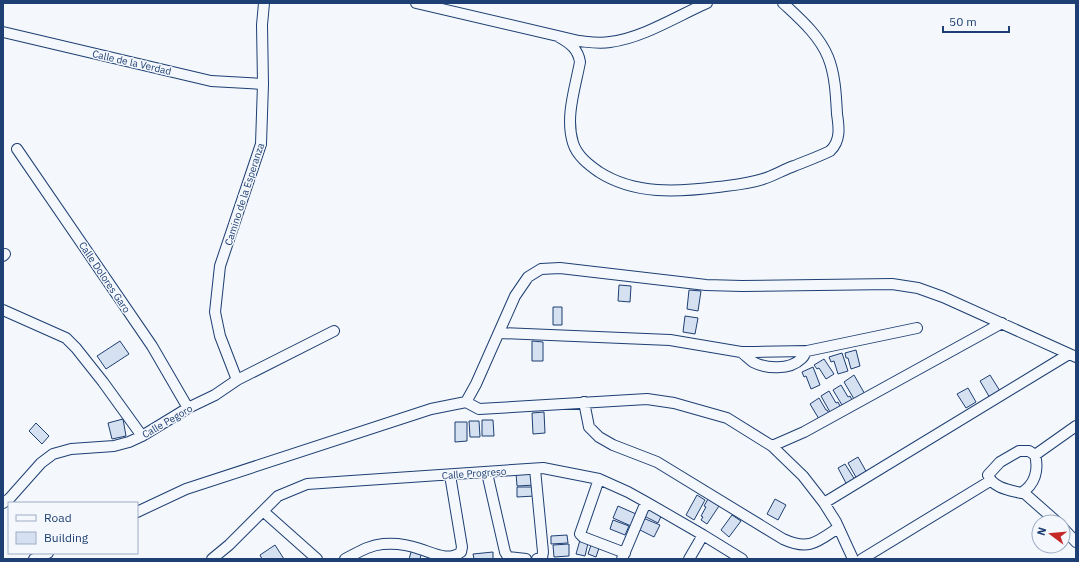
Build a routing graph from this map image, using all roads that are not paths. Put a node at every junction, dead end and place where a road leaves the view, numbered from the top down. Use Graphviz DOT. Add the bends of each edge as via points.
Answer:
graph roads {
  1 [pos="264,3"];
  2 [pos="416,3"];
  3 [pos="707,3"];
  4 [pos="783,3"];
  5 [pos="436,5"];
  6 [pos="3,32"];
  7 [pos="559,37"];
  8 [pos="263,84"];
  9 [pos="17,149"];
  10 [pos="3,310"];
  11 [pos="1002,323"];
  12 [pos="917,328"];
  13 [pos="334,331"];
  14 [pos="499,333"];
  15 [pos="806,351"];
  16 [pos="741,352"];
  17 [pos="1073,356"];
  18 [pos="237,380"];
  19 [pos="466,402"];
  20 [pos="584,402"];
  21 [pos="188,408"];
  22 [pos="1076,426"];
  23 [pos="142,436"];
  24 [pos="772,446"];
  25 [pos="1035,455"];
  26 [pos="535,469"];
  27 [pos="487,473"];
  28 [pos="450,475"];
  29 [pos="599,479"];
  30 [pos="990,481"];
  31 [pos="1023,492"];
  32 [pos="646,502"];
  33 [pos="3,503"];
  34 [pos="824,503"];
  35 [pos="263,511"];
  36 [pos="138,512"];
  37 [pos="1048,514"];
  38 [pos="838,528"];
  39 [pos="704,535"];
  40 [pos="46,554"];
  41 [pos="623,556"];
  42 [pos="34,559"];
  43 [pos="212,559"];
  44 [pos="317,559"];
  45 [pos="345,559"];
  46 [pos="526,559"];
  47 [pos="537,559"];
  48 [pos="689,559"];
  49 [pos="742,559"];
  50 [pos="853,559"];
  51 [pos="862,559"];
  1 -- 8 [label="street, Camino de la Esperanza"];
  2 -- 5 [label="street"];
  3 -- 7 [label="street" via="624,40 598,43"];
  4 -- 7 [label="street" via="805,24 828,57 834,79 838,138 836,146 830,151 763,179 744,184 695,190 651,190 627,186 591,167 580,156 570,129 570,111 580,62 579,54 569,42"];
  5 -- 7 [label="street"];
  6 -- 8 [label="street, Calle de la Verdad" via="210,81"];
  8 -- 18 [label="street, Camino de la Esperanza" via="261,144 220,266 215,304 220,336"];
  9 -- 21 [label="street, Calle Dolores Garo" via="152,346"];
  10 -- 23 [label="street" via="66,338 103,382"];
  11 -- 14 [label="street" via="918,288 892,284 706,285 560,268 541,269 528,277 515,296"];
  11 -- 17 [label="street"];
  11 -- 24 [label="street" via="804,432"];
  12 -- 15 [label="street"];
  13 -- 18 [label="street, Calle Pegoro"];
  14 -- 16 [label="street" via="670,340"];
  14 -- 19 [label="street"];
  15 -- 16 [label="street"];
  15 -- 16 [label="street" via="802,359 796,363 777,367 766,367 753,362"];
  17 -- 34 [label="street"];
  18 -- 21 [label="street, Calle Pegoro" via="215,395"];
  19 -- 20 [label="street" via="478,409"];
  19 -- 36 [label="street" via="431,409 186,488"];
  20 -- 24 [label="street" via="647,399 674,403 727,418"];
  20 -- 38 [label="street" via="589,427 599,437 657,462 783,540 794,545 806,546"];
  21 -- 23 [label="street, Calle Pegoro"];
  22 -- 25 [label="street"];
  23 -- 33 [label="street, Calle Pegoro" via="114,446 71,449 53,454"];
  24 -- 34 [label="street" via="803,476"];
  25 -- 30 [label="street" via="1029,451 1019,451 1011,455 988,475"];
  25 -- 31 [label="street" via="1037,464 1032,483"];
  26 -- 27 [label="street, Calle Progreso"];
  26 -- 29 [label="street, Calle Progreso" via="543,468"];
  26 -- 47 [label="street" via="543,552 542,558"];
  27 -- 28 [label="street, Calle Progreso"];
  27 -- 46 [label="street" via="505,552 508,557"];
  28 -- 35 [label="street, Calle Progreso" via="307,484 278,496"];
  28 -- 45 [label="street" via="462,547 457,556 440,556 412,547 383,544 367,548"];
  29 -- 32 [label="street, Calle Progreso"];
  29 -- 41 [label="street" via="580,534"];
  30 -- 31 [label="street" via="1011,491"];
  30 -- 51 [label="street"];
  31 -- 37 [label="street"];
  32 -- 39 [label="street, Calle Progreso"];
  32 -- 41 [label="street"];
  34 -- 38 [label="street"];
  35 -- 43 [label="street, Calle Progreso"];
  35 -- 44 [label="street"];
  38 -- 50 [label="street"];
  39 -- 48 [label="street"];
  39 -- 49 [label="street, Calle Progreso"];
  40 -- 42 [label="street"];
}
